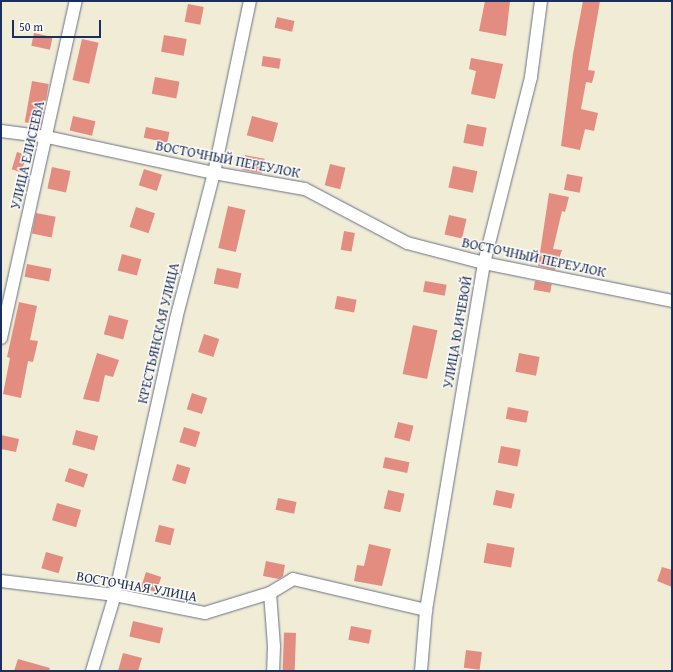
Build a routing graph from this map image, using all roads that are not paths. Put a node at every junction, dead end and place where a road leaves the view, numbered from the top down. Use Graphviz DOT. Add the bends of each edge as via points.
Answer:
graph roads {
  1 [pos="76,1"];
  2 [pos="250,1"];
  3 [pos="541,1"];
  4 [pos="1,131"];
  5 [pos="47,137"];
  6 [pos="214,173"];
  7 [pos="484,263"];
  8 [pos="672,301"];
  9 [pos="1,338"];
  10 [pos="1,582"];
  11 [pos="270,593"];
  12 [pos="115,595"];
  13 [pos="426,610"];
  14 [pos="92,671"];
  15 [pos="273,671"];
  16 [pos="421,671"];
  1 -- 5 [label="street, УЛИЦА ЕЛИСЕЕВА"];
  2 -- 6 [label="street, КРЕСТЬЯНСКАЯ УЛИЦА"];
  3 -- 7 [label="street, УЛИЦА Ю.ИЧЕВОЙ" via="531,77"];
  4 -- 5 [label="street, ВОСТОЧНЫЙ ПЕРЕУЛОК"];
  5 -- 6 [label="street, ВОСТОЧНЫЙ ПЕРЕУЛОК"];
  5 -- 9 [label="street, УЛИЦА ЕЛИСЕЕВА"];
  6 -- 7 [label="street, ВОСТОЧНЫЙ ПЕРЕУЛОК" via="305,189 407,243"];
  6 -- 12 [label="street, КРЕСТЬЯНСКАЯ УЛИЦА" via="176,319"];
  7 -- 8 [label="street, ВОСТОЧНЫЙ ПЕРЕУЛОК"];
  7 -- 13 [label="street, УЛИЦА Ю.ИЧЕВОЙ"];
  10 -- 12 [label="street, ВОСТОЧНАЯ УЛИЦА"];
  11 -- 12 [label="street, ВОСТОЧНАЯ УЛИЦА" via="204,613"];
  11 -- 13 [label="street, ВОСТОЧНАЯ УЛИЦА" via="293,579"];
  11 -- 15 [label="street"];
  12 -- 14 [label="street, КРЕСТЬЯНСКАЯ УЛИЦА"];
  13 -- 16 [label="street, УЛИЦА Ю.ИЧЕВОЙ"];
}
